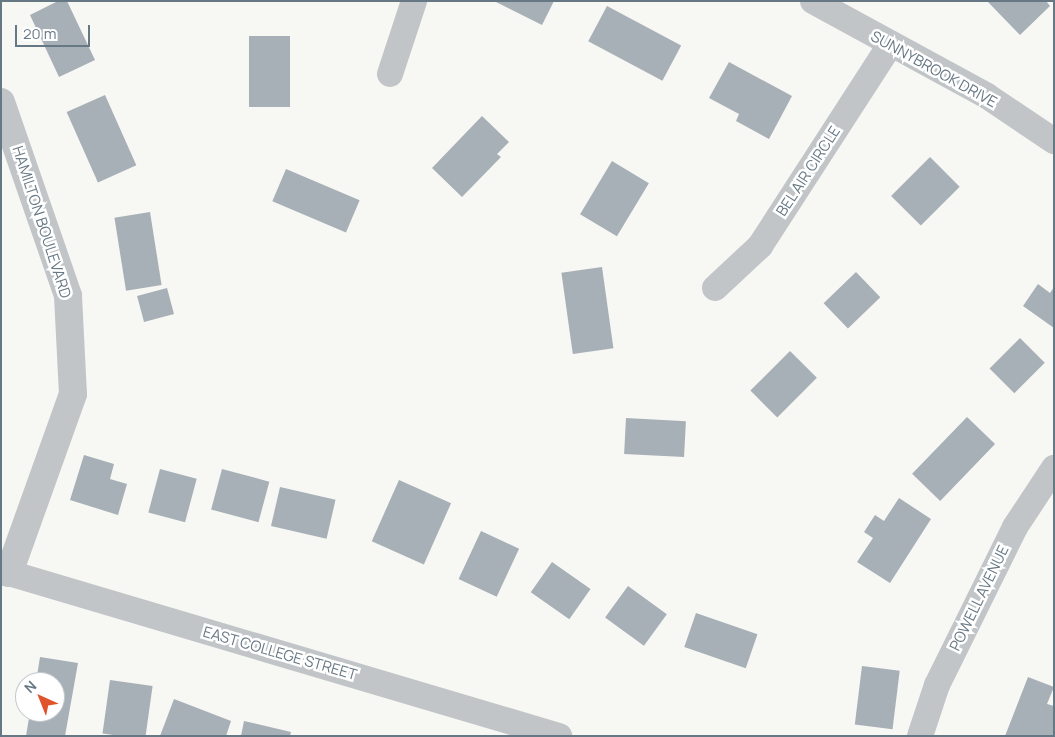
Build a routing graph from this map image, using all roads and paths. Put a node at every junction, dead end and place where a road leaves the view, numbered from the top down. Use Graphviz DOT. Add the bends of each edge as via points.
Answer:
graph roads {
  1 [pos="414,1"];
  2 [pos="813,1"];
  3 [pos="890,45"];
  4 [pos="390,74"];
  5 [pos="1,102"];
  6 [pos="1054,141"];
  7 [pos="715,288"];
  8 [pos="1054,468"];
  9 [pos="5,572"];
  10 [pos="560,736"];
  11 [pos="920,736"];
  1 -- 4 [label="street"];
  2 -- 3 [label="street, SUNNYBROOK DRIVE"];
  3 -- 6 [label="street, SUNNYBROOK DRIVE" via="988,96"];
  3 -- 7 [label="street, BEL AIR CIRCLE" via="760,246"];
  5 -- 9 [label="street, HAMILTON BOULEVARD" via="68,296 73,394"];
  8 -- 11 [label="street, POWELL AVENUE" via="1014,527 937,685"];
  9 -- 10 [label="street, EAST COLLEGE STREET"];
}
